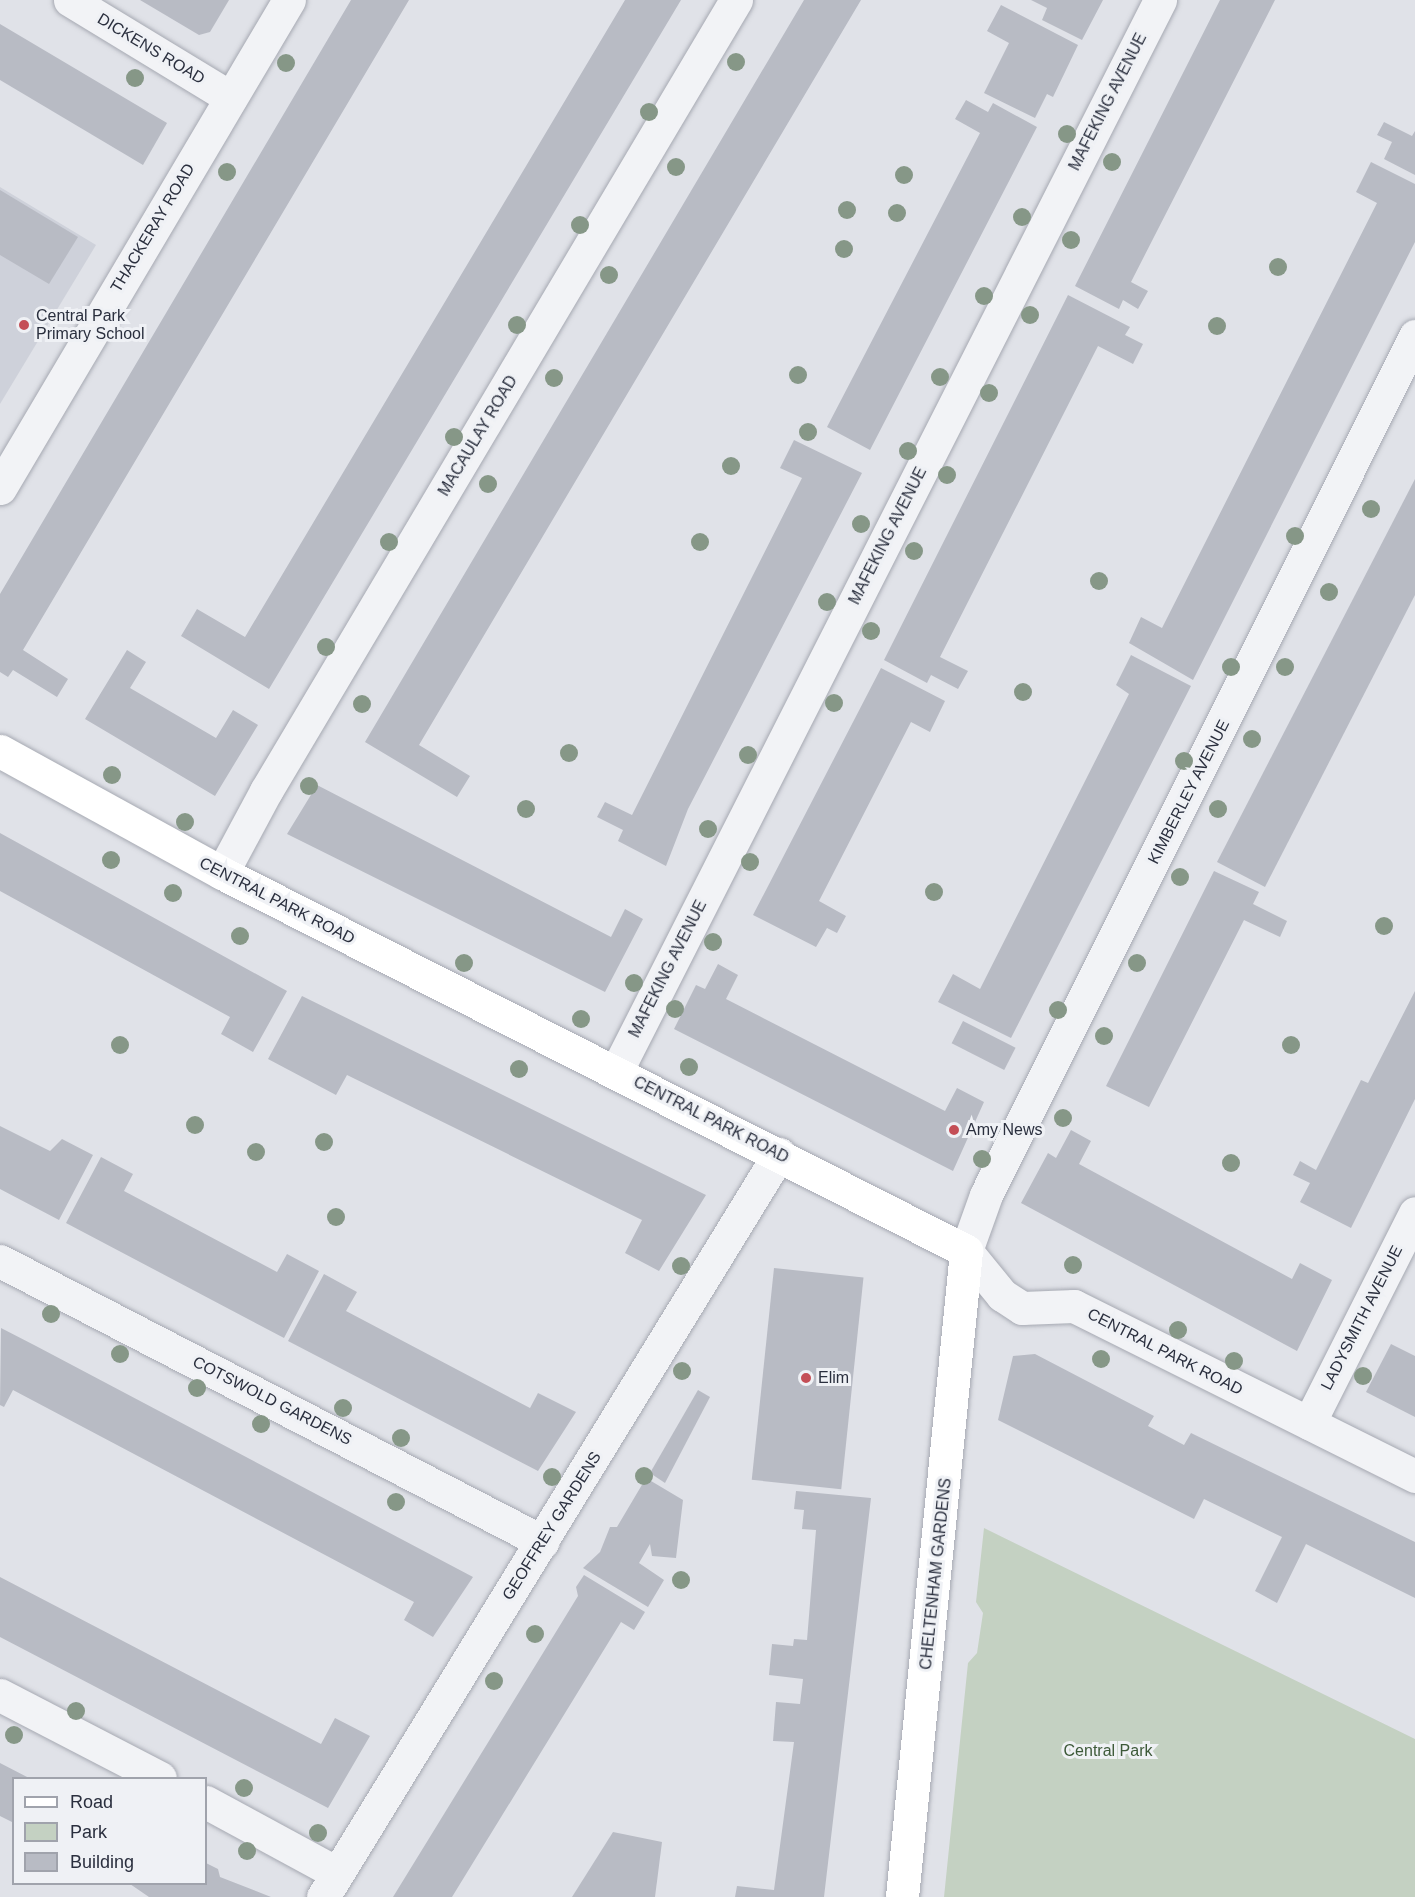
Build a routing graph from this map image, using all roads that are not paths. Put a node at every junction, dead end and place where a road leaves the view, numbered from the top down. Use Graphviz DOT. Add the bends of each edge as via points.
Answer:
graph roads {
  1 [pos="70,0"];
  2 [pos="289,0"];
  3 [pos="736,0"];
  4 [pos="1160,0"];
  5 [pos="231,98"];
  6 [pos="1415,336"];
  7 [pos="0,488"];
  8 [pos="0,751"];
  9 [pos="222,873"];
  10 [pos="616,1072"];
  11 [pos="779,1154"];
  12 [pos="1415,1213"];
  13 [pos="966,1251"];
  14 [pos="0,1261"];
  15 [pos="1309,1423"];
  16 [pos="1415,1476"];
  17 [pos="543,1542"];
  18 [pos="0,1695"];
  19 [pos="155,1777"];
  20 [pos="207,1803"];
  21 [pos="330,1885"];
  22 [pos="902,1897"];
  1 -- 5 [label="street, DICKENS ROAD"];
  2 -- 5 [label="street, THACKERAY ROAD"];
  3 -- 9 [label="street, MACAULAY ROAD" via="266,791"];
  4 -- 10 [label="street, MAFEKING AVENUE"];
  5 -- 7 [label="street, THACKERAY ROAD"];
  6 -- 13 [label="street, KIMBERLEY AVENUE" via="986,1195"];
  8 -- 9 [label="main road, CENTRAL PARK ROAD"];
  9 -- 10 [label="main road, CENTRAL PARK ROAD"];
  10 -- 11 [label="main road, CENTRAL PARK ROAD"];
  11 -- 13 [label="main road, CENTRAL PARK ROAD"];
  11 -- 17 [label="street, GEOFFREY GARDENS"];
  12 -- 15 [label="street, LADYSMITH AVENUE"];
  13 -- 15 [label="street, CENTRAL PARK ROAD" via="1002,1295 1022,1308 1074,1306"];
  13 -- 22 [label="main road, CHELTENHAM GARDENS"];
  14 -- 17 [label="street, COTSWOLD GARDENS"];
  15 -- 16 [label="street, CENTRAL PARK ROAD"];
  17 -- 21 [label="street, GEOFFREY GARDENS"];
  18 -- 19 [label="street"];
  20 -- 21 [label="street"];
}
